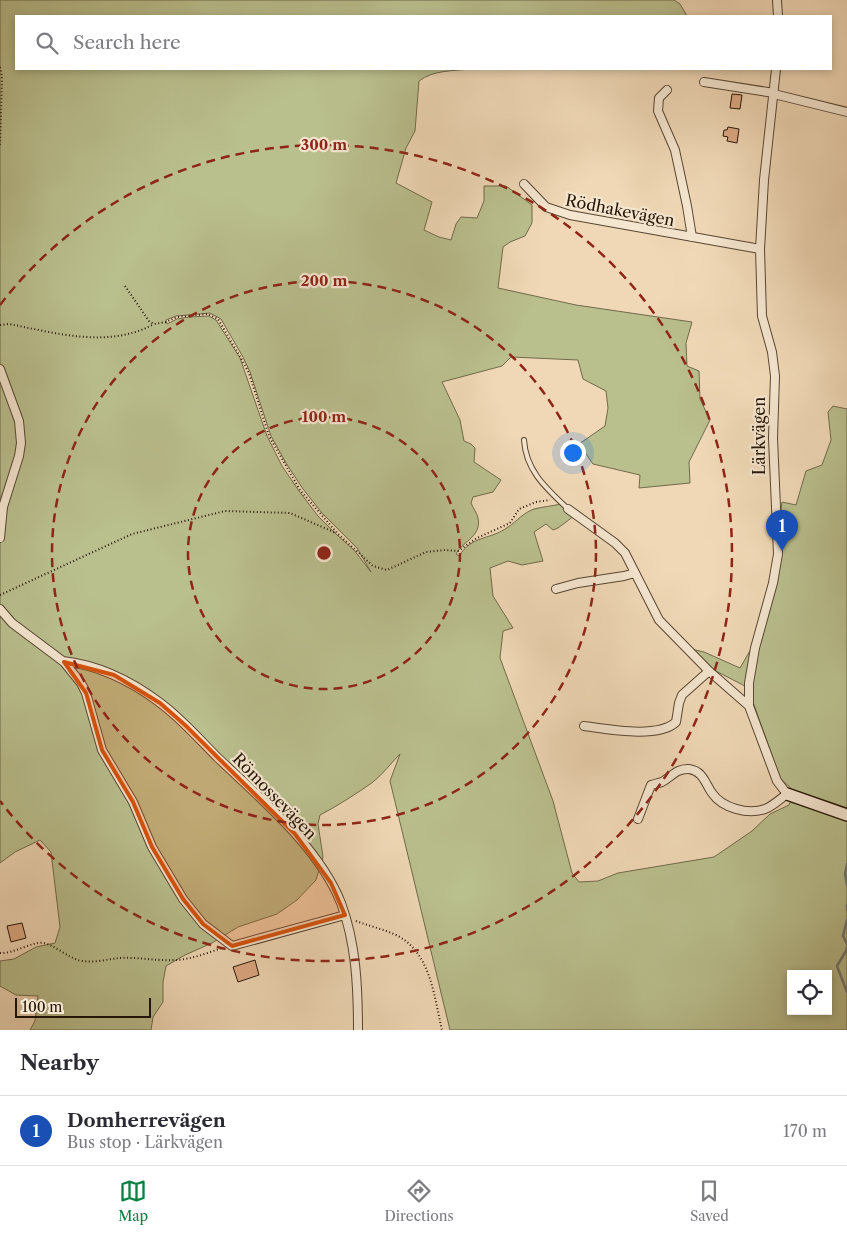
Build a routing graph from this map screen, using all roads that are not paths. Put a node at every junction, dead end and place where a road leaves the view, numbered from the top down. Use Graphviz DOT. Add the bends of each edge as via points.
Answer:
graph roads {
  1 [pos="777,0"];
  2 [pos="778,15"];
  3 [pos="776,70"];
  4 [pos="704,82"];
  5 [pos="667,90"];
  6 [pos="774,93"];
  7 [pos="847,112"];
  8 [pos="524,184"];
  9 [pos="692,238"];
  10 [pos="760,249"];
  11 [pos="0,369"];
  12 [pos="524,440"];
  13 [pos="568,509"];
  14 [pos="0,538"];
  15 [pos="635,573"];
  16 [pos="556,589"];
  17 [pos="0,610"];
  18 [pos="63,661"];
  19 [pos="709,671"];
  20 [pos="749,706"];
  21 [pos="584,726"];
  22 [pos="787,794"];
  23 [pos="847,814"];
  24 [pos="638,819"];
  25 [pos="346,918"];
  26 [pos="358,1030"];
  1 -- 2 [label="street"];
  3 -- 6 [label="street, Lärkvägen"];
  4 -- 6 [label="street"];
  5 -- 9 [label="street, Rödhakevägen" via="659,98 658,111 675,150"];
  6 -- 7 [label="street"];
  6 -- 10 [label="street, Lärkvägen" via="760,219"];
  8 -- 9 [label="street, Rödhakevägen" via="554,211"];
  9 -- 10 [label="street, Rödhakevägen"];
  10 -- 20 [label="street, Lärkvägen" via="762,316 775,376 773,438 778,554 750,670"];
  11 -- 14 [label="street" via="19,421 21,443 3,507"];
  12 -- 13 [label="lane" via="528,464"];
  13 -- 15 [label="street" via="615,543 625,553"];
  15 -- 16 [label="street"];
  15 -- 19 [label="street" via="659,620"];
  17 -- 18 [label="street" via="12,623"];
  18 -- 25 [label="street, Römossevägen" via="80,663 114,675 160,703 185,725 295,834 331,883"];
  18 -- 25 [label="street" via="86,693 102,750 133,802 156,854 188,906 204,924 232,946"];
  19 -- 20 [label="street"];
  19 -- 21 [label="street" via="682,695 676,722 665,729 639,731"];
  20 -- 22 [label="street, Lärkvägen" via="776,781"];
  22 -- 23 [label="street"];
  22 -- 24 [label="street" via="766,808 739,810 719,800 702,775 689,769 651,785"];
  25 -- 26 [label="street, Römossevägen" via="355,963"];
}
